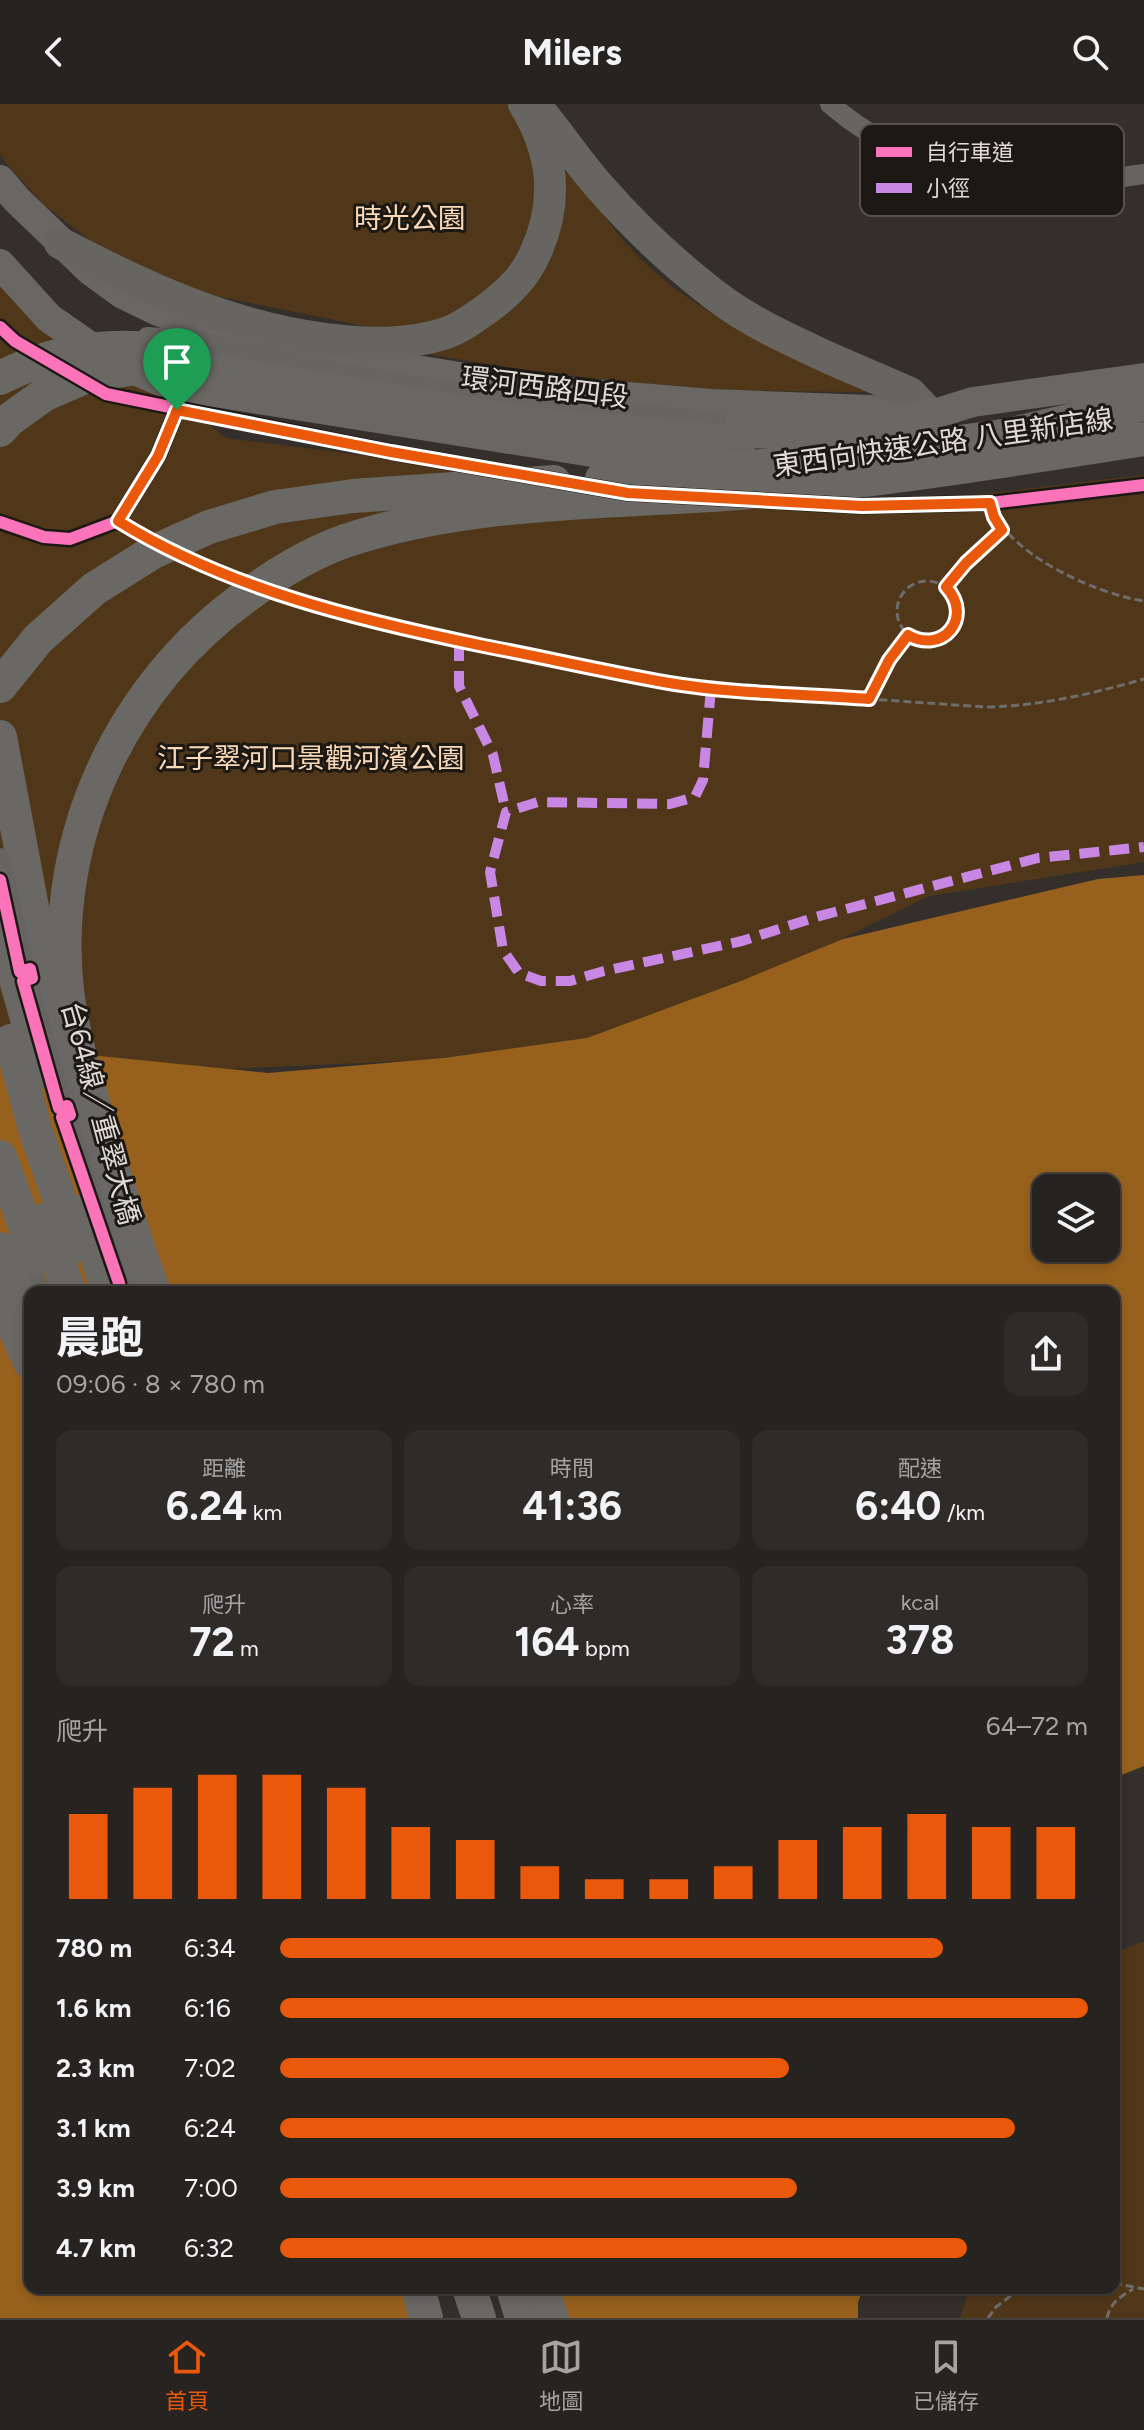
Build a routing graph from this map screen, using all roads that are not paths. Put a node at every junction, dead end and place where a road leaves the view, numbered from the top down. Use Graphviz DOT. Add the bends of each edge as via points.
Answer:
graph roads {
  1 [pos="524,104"];
  2 [pos="537,104"];
  3 [pos="830,104"];
  4 [pos="860,127"];
  5 [pos="1144,174"];
  6 [pos="1124,177"];
  7 [pos="0,180"];
  8 [pos="60,243"];
  9 [pos="0,264"];
  10 [pos="0,365"];
  11 [pos="0,378"];
  12 [pos="1144,378"];
  13 [pos="1144,404"];
  14 [pos="1144,414"];
  15 [pos="931,415"];
  16 [pos="0,430"];
  17 [pos="1144,430"];
  18 [pos="1003,436"];
  19 [pos="1144,439"];
  20 [pos="0,446"];
  21 [pos="1144,446"];
  22 [pos="735,449"];
  23 [pos="938,450"];
  24 [pos="0,686"];
  25 [pos="0,737"];
  26 [pos="0,858"];
  27 [pos="0,910"];
  28 [pos="0,1002"];
  29 [pos="0,1082"];
  30 [pos="0,1157"];
  31 [pos="0,1186"];
  32 [pos="0,1249"];
  33 [pos="38,1286"];
  34 [pos="49,1286"];
  35 [pos="67,1286"];
  36 [pos="119,1286"];
  37 [pos="120,1286"];
  38 [pos="120,1286"];
  39 [pos="121,1286"];
  40 [pos="123,1286"];
  41 [pos="0,1295"];
  42 [pos="24,1307"];
  43 [pos="24,1349"];
  44 [pos="420,2294"];
  45 [pos="434,2294"];
  46 [pos="453,2294"];
  47 [pos="471,2294"];
  48 [pos="484,2294"];
  49 [pos="515,2294"];
  50 [pos="532,2294"];
  51 [pos="543,2294"];
  52 [pos="426,2318"];
  53 [pos="441,2318"];
  54 [pos="460,2318"];
  55 [pos="479,2318"];
  56 [pos="491,2318"];
  57 [pos="522,2318"];
  58 [pos="539,2318"];
  59 [pos="552,2318"];
  1 -- 8 [label="main road" via="544,142 550,170 542,238 508,293 448,332 367,344 293,335 221,316"];
  2 -- 15 [label="main road, bridge" via="597,184 717,298 776,334 910,393"];
  2 -- 15 [label="street" via="605,208 678,281 774,339"];
  3 -- 4 [label="street"];
  5 -- 6 [label="street"];
  7 -- 8 [label="main road, 環河西路四段"];
  8 -- 15 [label="main road, 環河西路四段" via="123,294 242,342 533,389"];
  9 -- 22 [label="main road, 環河西路四段" via="49,318 108,359 170,385 655,462 741,465"];
  10 -- 22 [label="street, bridge" via="66,340 154,337 541,406"];
  11 -- 22 [label="highway, bridge" via="69,351 153,349"];
  12 -- 15 [label="main road, 環河西路四段" via="973,402"];
  13 -- 18 [label="highway"];
  14 -- 18 [label="highway, 東西向快速公路 八里新店線"];
  15 -- 22 [label="highway"];
  15 -- 23 [label="main road"];
  16 -- 22 [label="highway, bridge" via="45,394 87,376 147,366 206,370 538,425"];
  17 -- 23 [label="main road, 環河西路四段"];
  18 -- 22 [label="highway, 東西向快速公路 八里新店線, bridge"];
  19 -- 22 [label="highway, 東西向快速公路 八里新店線, bridge" via="984,464"];
  20 -- 22 [label="street" via="50,403 90,386 148,377 206,380 537,433"];
  21 -- 23 [label="main road, 環河西路四段" via="993,463"];
  22 -- 23 [label="main road, 環河西路四段" via="847,457"];
  22 -- 24 [label="highway, bridge" via="275,507 209,527 153,552 94,589 38,639"];
  22 -- 40 [label="highway, 台64線／重翠大橋, bridge" via="341,542 278,573 223,612 170,662 146,694 97,781 76,850 66,916 67,991 87,1083 131,1230"];
  25 -- 39 [label="highway" via="56,1035"];
  26 -- 37 [label="street, bridge" via="55,1081"];
  27 -- 38 [label="highway" via="50,1098"];
  28 -- 36 [label="highway" via="35,1129"];
  29 -- 35 [label="highway"];
  30 -- 34 [label="highway"];
  31 -- 33 [label="street"];
  32 -- 42 [label="highway"];
  41 -- 43 [label="highway"];
  44 -- 52 [label="highway"];
  45 -- 53 [label="street"];
  46 -- 54 [label="highway"];
  47 -- 55 [label="highway"];
  48 -- 56 [label="highway"];
  49 -- 57 [label="highway"];
  50 -- 58 [label="street"];
  51 -- 59 [label="highway"];
}
